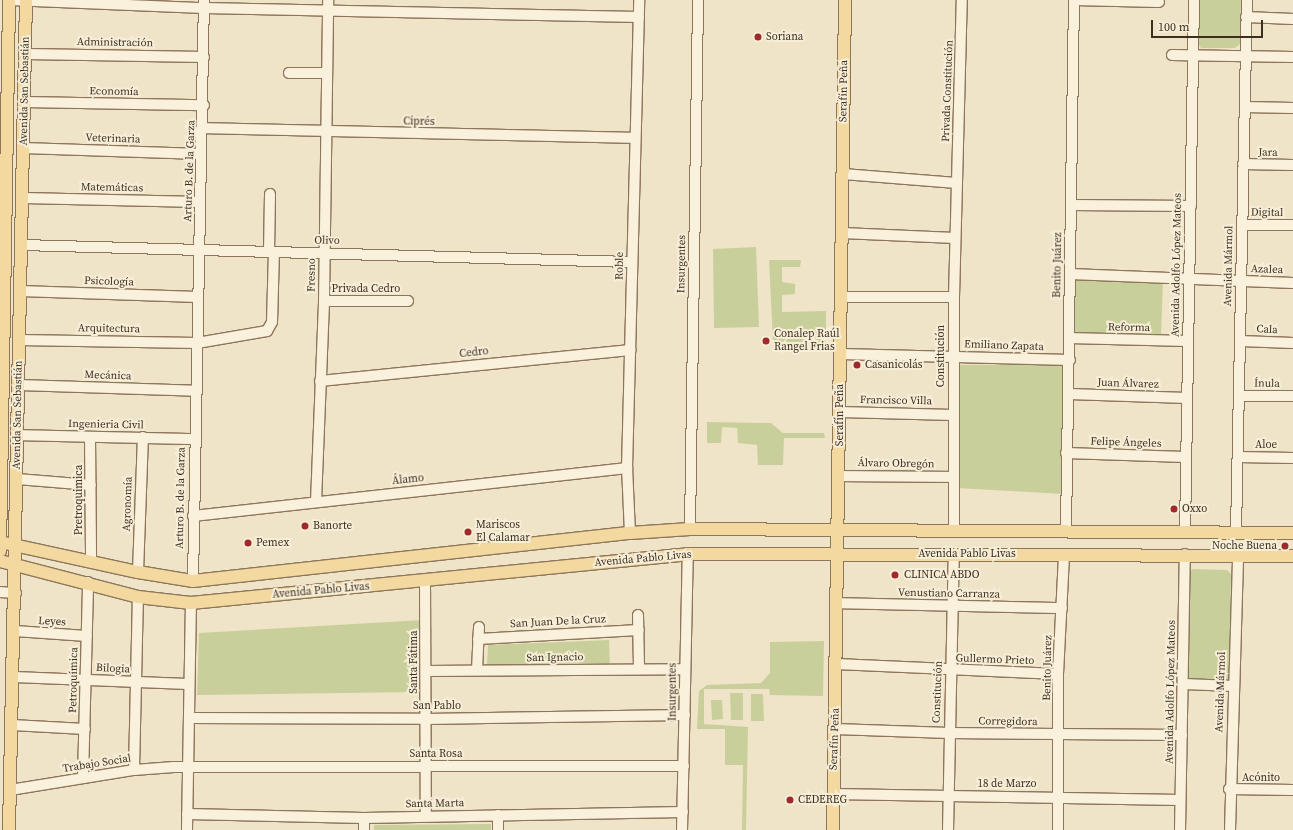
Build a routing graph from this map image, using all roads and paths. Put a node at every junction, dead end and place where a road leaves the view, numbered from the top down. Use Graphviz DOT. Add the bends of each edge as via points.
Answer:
graph roads {
  1 [pos="10,0"];
  2 [pos="328,0"];
  3 [pos="639,0"];
  4 [pos="698,0"];
  5 [pos="846,0"];
  6 [pos="962,0"];
  7 [pos="1074,0"];
  8 [pos="1122,0"];
  9 [pos="1194,0"];
  10 [pos="1246,0"];
  11 [pos="26,1"];
  12 [pos="1159,2"];
  13 [pos="204,4"];
  14 [pos="328,11"];
  15 [pos="639,17"];
  16 [pos="1246,17"];
  17 [pos="1293,19"];
  18 [pos="26,54"];
  19 [pos="1172,55"];
  20 [pos="1193,55"];
  21 [pos="1245,56"];
  22 [pos="204,57"];
  23 [pos="1293,57"];
  24 [pos="289,73"];
  25 [pos="326,73"];
  26 [pos="24,102"];
  27 [pos="204,105"];
  28 [pos="1245,107"];
  29 [pos="1293,108"];
  30 [pos="203,128"];
  31 [pos="326,132"];
  32 [pos="635,138"];
  33 [pos="4,139"];
  34 [pos="23,148"];
  35 [pos="201,154"];
  36 [pos="1243,164"];
  37 [pos="1293,166"];
  38 [pos="843,174"];
  39 [pos="957,183"];
  40 [pos="270,194"];
  41 [pos="23,198"];
  42 [pos="200,202"];
  43 [pos="1072,205"];
  44 [pos="1191,206"];
  45 [pos="3,216"];
  46 [pos="1242,225"];
  47 [pos="1293,225"];
  48 [pos="842,233"];
  49 [pos="955,238"];
  50 [pos="22,245"];
  51 [pos="200,250"];
  52 [pos="272,252"];
  53 [pos="325,253"];
  54 [pos="632,262"];
  55 [pos="2,267"];
  56 [pos="21,273"];
  57 [pos="1070,274"];
  58 [pos="1188,280"];
  59 [pos="1241,282"];
  60 [pos="1293,283"];
  61 [pos="20,291"];
  62 [pos="198,297"];
  63 [pos="841,297"];
  64 [pos="954,297"];
  65 [pos="324,301"];
  66 [pos="408,301"];
  67 [pos="2,327"];
  68 [pos="1069,338"];
  69 [pos="19,340"];
  70 [pos="1188,341"];
  71 [pos="1240,341"];
  72 [pos="198,343"];
  73 [pos="1293,343"];
  74 [pos="630,350"];
  75 [pos="841,354"];
  76 [pos="954,357"];
  77 [pos="1070,360"];
  78 [pos="2,379"];
  79 [pos="320,381"];
  80 [pos="19,385"];
  81 [pos="196,392"];
  82 [pos="1069,394"];
  83 [pos="1240,396"];
  84 [pos="1293,396"];
  85 [pos="1187,398"];
  86 [pos="840,412"];
  87 [pos="953,415"];
  88 [pos="2,429"];
  89 [pos="18,435"];
  90 [pos="90,437"];
  91 [pos="142,437"];
  92 [pos="195,439"];
  93 [pos="1066,453"];
  94 [pos="1185,456"];
  95 [pos="1238,457"];
  96 [pos="1293,458"];
  97 [pos="627,468"];
  98 [pos="1,474"];
  99 [pos="839,476"];
  100 [pos="953,477"];
  101 [pos="16,479"];
  102 [pos="91,485"];
  103 [pos="316,502"];
  104 [pos="193,516"];
  105 [pos="690,529"];
  106 [pos="838,530"];
  107 [pos="954,530"];
  108 [pos="1066,530"];
  109 [pos="1185,531"];
  110 [pos="1236,532"];
  111 [pos="630,533"];
  112 [pos="1293,533"];
  113 [pos="0,545"];
  114 [pos="16,545"];
  115 [pos="838,553"];
  116 [pos="688,554"];
  117 [pos="1064,554"];
  118 [pos="1185,554"];
  119 [pos="954,555"];
  120 [pos="1238,555"];
  121 [pos="1293,556"];
  122 [pos="0,561"];
  123 [pos="91,562"];
  124 [pos="16,565"];
  125 [pos="138,572"];
  126 [pos="193,581"];
  127 [pos="425,581"];
  128 [pos="88,582"];
  129 [pos="0,592"];
  130 [pos="16,593"];
  131 [pos="138,597"];
  132 [pos="191,603"];
  133 [pos="836,603"];
  134 [pos="952,606"];
  135 [pos="1062,608"];
  136 [pos="638,616"];
  137 [pos="479,627"];
  138 [pos="639,630"];
  139 [pos="15,632"];
  140 [pos="87,636"];
  141 [pos="478,639"];
  142 [pos="836,664"];
  143 [pos="639,669"];
  144 [pos="685,669"];
  145 [pos="477,670"];
  146 [pos="426,671"];
  147 [pos="951,671"];
  148 [pos="1058,674"];
  149 [pos="13,677"];
  150 [pos="86,680"];
  151 [pos="136,682"];
  152 [pos="189,684"];
  153 [pos="1183,684"];
  154 [pos="1234,686"];
  155 [pos="686,715"];
  156 [pos="188,718"];
  157 [pos="426,719"];
  158 [pos="12,725"];
  159 [pos="835,728"];
  160 [pos="85,729"];
  161 [pos="949,733"];
  162 [pos="1060,735"];
  163 [pos="1182,735"];
  164 [pos="426,766"];
  165 [pos="684,766"];
  166 [pos="188,767"];
  167 [pos="134,770"];
  168 [pos="83,778"];
  169 [pos="1229,789"];
  170 [pos="10,790"];
  171 [pos="1293,790"];
  172 [pos="833,794"];
  173 [pos="949,796"];
  174 [pos="1059,796"];
  175 [pos="1180,800"];
  176 [pos="683,812"];
  177 [pos="187,814"];
  178 [pos="498,815"];
  179 [pos="426,816"];
  180 [pos="364,818"];
  181 [pos="9,830"];
  182 [pos="187,830"];
  183 [pos="364,830"];
  184 [pos="498,830"];
  185 [pos="682,830"];
  186 [pos="833,830"];
  187 [pos="948,830"];
  188 [pos="1058,830"];
  189 [pos="1180,830"];
  190 [pos="1230,830"];
  1 -- 11 [label="street"];
  1 -- 33 [label="main road, Avenida San Sebastián"];
  2 -- 14 [label="street, Fresno"];
  3 -- 15 [label="street, Roble"];
  4 -- 105 [label="street, Insurgentes"];
  5 -- 38 [label="main road, Serafín Peña"];
  6 -- 39 [label="street, Privada Constitución"];
  7 -- 8 [label="street"];
  7 -- 43 [label="street, Benito Juárez"];
  8 -- 12 [label="street"];
  9 -- 20 [label="street, Avenida Adolfo López Mateos"];
  10 -- 16 [label="street, Avenida Mármol"];
  11 -- 13 [label="street"];
  11 -- 18 [label="main road, Avenida San Sebastián"];
  13 -- 14 [label="street"];
  13 -- 22 [label="street, Arturo B. de la Garza"];
  14 -- 15 [label="street"];
  14 -- 25 [label="street, Fresno"];
  15 -- 32 [label="street, Roble"];
  16 -- 17 [label="street"];
  16 -- 21 [label="street, Avenida Mármol"];
  18 -- 22 [label="street, Administración"];
  18 -- 26 [label="main road, Avenida San Sebastián"];
  19 -- 20 [label="street"];
  20 -- 21 [label="street"];
  20 -- 44 [label="street, Avenida Adolfo López Mateos"];
  21 -- 23 [label="street"];
  21 -- 28 [label="street, Avenida Mármol"];
  22 -- 27 [label="street, Arturo B. de la Garza"];
  24 -- 25 [label="street"];
  25 -- 31 [label="street, Fresno"];
  26 -- 27 [label="street, Economía"];
  26 -- 34 [label="main road, Avenida San Sebastián"];
  27 -- 30 [label="street, Arturo B. de la Garza"];
  28 -- 29 [label="street"];
  28 -- 36 [label="street, Avenida Mármol"];
  30 -- 31 [label="street, Ciprés"];
  30 -- 35 [label="street, Arturo B. de la Garza"];
  31 -- 32 [label="street, Ciprés"];
  31 -- 53 [label="street, Fresno"];
  32 -- 54 [label="street, Roble"];
  33 -- 45 [label="main road, Avenida San Sebastián"];
  34 -- 35 [label="street, Veterinaria"];
  34 -- 41 [label="main road, Avenida San Sebastián"];
  35 -- 42 [label="street, Arturo B. de la Garza"];
  36 -- 37 [label="street, Jara"];
  36 -- 46 [label="street, Avenida Mármol"];
  38 -- 39 [label="street"];
  38 -- 48 [label="main road, Serafín Peña"];
  39 -- 49 [label="street, Constitución"];
  40 -- 52 [label="street"];
  41 -- 42 [label="street, Matemáticas"];
  41 -- 50 [label="main road, Avenida San Sebastián"];
  42 -- 51 [label="street, Arturo B. de la Garza"];
  43 -- 44 [label="street"];
  43 -- 57 [label="street, Benito Juárez"];
  44 -- 58 [label="street, Avenida Adolfo López Mateos"];
  45 -- 55 [label="main road, Avenida San Sebastián"];
  46 -- 47 [label="street, Digital"];
  46 -- 59 [label="street, Avenida Mármol"];
  48 -- 49 [label="street"];
  48 -- 63 [label="main road, Serafín Peña"];
  49 -- 64 [label="street, Constitución"];
  50 -- 51 [label="street, Olivo"];
  50 -- 56 [label="main road, Avenida San Sebastián"];
  51 -- 52 [label="street, Olivo"];
  51 -- 62 [label="street, Arturo B. de la Garza"];
  52 -- 53 [label="street, Olivo"];
  52 -- 72 [label="street" via="272,322 269,329"];
  53 -- 54 [label="street, Olivo"];
  53 -- 65 [label="street, Fresno"];
  54 -- 74 [label="street, Roble"];
  55 -- 56 [label="street"];
  55 -- 67 [label="main road, Avenida San Sebastián"];
  56 -- 61 [label="main road, Avenida San Sebastián"];
  57 -- 58 [label="street, Azalea"];
  57 -- 68 [label="street, Benito Juárez"];
  58 -- 59 [label="street, Azalea"];
  58 -- 70 [label="street, Avenida Adolfo López Mateos"];
  59 -- 60 [label="street, Azalea"];
  59 -- 71 [label="street, Avenida Mármol"];
  61 -- 62 [label="street, Psicología"];
  61 -- 69 [label="main road, Avenida San Sebastián"];
  62 -- 72 [label="street, Arturo B. de la Garza"];
  63 -- 64 [label="street"];
  63 -- 75 [label="main road, Serafín Peña"];
  64 -- 76 [label="street, Constitución"];
  65 -- 66 [label="street, Privada Cedro"];
  65 -- 79 [label="street, Fresno"];
  67 -- 78 [label="main road, Avenida San Sebastián"];
  68 -- 70 [label="street, Reforma"];
  68 -- 77 [label="street, Benito Juárez"];
  69 -- 72 [label="street, Arquitectura"];
  69 -- 80 [label="main road, Avenida San Sebastián"];
  70 -- 85 [label="street, Avenida Adolfo López Mateos"];
  71 -- 73 [label="street, Cala"];
  71 -- 83 [label="street, Avenida Mármol"];
  72 -- 81 [label="street, Arturo B. de la Garza"];
  74 -- 79 [label="street, Cedro"];
  74 -- 97 [label="street, Roble"];
  75 -- 76 [label="street, Emiliano Zapata"];
  75 -- 86 [label="main road, Serafín Peña"];
  76 -- 77 [label="street, Emiliano Zapata"];
  76 -- 87 [label="street, Constitución"];
  77 -- 82 [label="street, Benito Juárez"];
  78 -- 88 [label="main road, Avenida San Sebastián"];
  79 -- 103 [label="street, Fresno"];
  80 -- 81 [label="street, Mecánica"];
  80 -- 89 [label="main road, Avenida San Sebastián"];
  81 -- 92 [label="street, Arturo B. de la Garza"];
  82 -- 85 [label="street, Juan Álvarez"];
  82 -- 93 [label="street, Benito Juárez"];
  83 -- 84 [label="street, Ínula"];
  83 -- 95 [label="street, Avenida Mármol"];
  85 -- 94 [label="street, Avenida Adolfo López Mateos"];
  86 -- 87 [label="street, Francisco Villa"];
  86 -- 99 [label="main road, Serafín Peña"];
  87 -- 100 [label="street, Constitución"];
  88 -- 98 [label="main road, Avenida San Sebastián"];
  89 -- 90 [label="street, Ingenieria Civil"];
  89 -- 101 [label="main road, Avenida San Sebastián"];
  90 -- 91 [label="street, Ingenieria Civil"];
  90 -- 102 [label="street, Pretroquimica"];
  91 -- 92 [label="street, Ingenieria Civil"];
  91 -- 125 [label="street, Agronomía"];
  92 -- 104 [label="street, Arturo B. de la Garza"];
  93 -- 94 [label="street, Felipe Ángeles"];
  93 -- 108 [label="street, Benito Juárez"];
  94 -- 109 [label="street, Avenida Adolfo López Mateos"];
  95 -- 96 [label="street, Aloe"];
  95 -- 110 [label="street, Avenida Mármol"];
  97 -- 103 [label="street, Álamo"];
  97 -- 111 [label="street, Roble"];
  98 -- 113 [label="main road, Avenida San Sebastián"];
  99 -- 100 [label="street, Álvaro Obregón"];
  99 -- 106 [label="main road, Serafín Peña"];
  100 -- 107 [label="street, Constitución"];
  101 -- 102 [label="street"];
  101 -- 114 [label="main road, Avenida San Sebastián"];
  102 -- 123 [label="street, Pretroquimica"];
  103 -- 104 [label="street, Álamo"];
  104 -- 126 [label="street, Arturo B. de la Garza"];
  105 -- 106 [label="main road"];
  105 -- 111 [label="main road"];
  106 -- 107 [label="main road"];
  106 -- 115 [label="main road, Serafín Peña"];
  107 -- 108 [label="main road"];
  108 -- 109 [label="main road"];
  109 -- 110 [label="main road"];
  110 -- 112 [label="main road"];
  111 -- 126 [label="main road"];
  113 -- 114 [label="main road"];
  114 -- 123 [label="main road"];
  114 -- 124 [label="main road, Avenida San Sebastián"];
  115 -- 116 [label="main road, Avenida Pablo Livas"];
  115 -- 119 [label="main road, Avenida Pablo Livas"];
  115 -- 133 [label="main road, Serafín Peña"];
  116 -- 127 [label="main road, Avenida Pablo Livas"];
  116 -- 144 [label="street, Insurgentes"];
  117 -- 118 [label="main road, Avenida Pablo Livas"];
  117 -- 119 [label="main road, Avenida Pablo Livas"];
  117 -- 135 [label="street, Benito Juárez"];
  118 -- 120 [label="main road, Avenida Pablo Livas"];
  118 -- 153 [label="street, Avenida Adolfo López Mateos"];
  119 -- 134 [label="street, Constitución"];
  120 -- 121 [label="main road, Avenida Pablo Livas"];
  120 -- 154 [label="street, Avenida Mármol"];
  122 -- 124 [label="main road, Avenida Pablo Livas"];
  123 -- 125 [label="main road"];
  124 -- 128 [label="main road, Avenida Pablo Livas"];
  124 -- 130 [label="main road, Avenida San Sebastián"];
  125 -- 126 [label="main road"];
  127 -- 132 [label="main road, Avenida Pablo Livas"];
  127 -- 146 [label="street, Santa Fátima"];
  128 -- 131 [label="main road, Avenida Pablo Livas"];
  128 -- 140 [label="street, Petroquímica"];
  129 -- 130 [label="street"];
  130 -- 139 [label="main road, Avenida San Sebastián"];
  131 -- 132 [label="main road, Avenida Pablo Livas"];
  131 -- 151 [label="street"];
  132 -- 152 [label="street"];
  133 -- 134 [label="street, Venustiano Carranza"];
  133 -- 142 [label="main road, Serafín Peña"];
  134 -- 135 [label="street, Venustiano Carranza"];
  134 -- 147 [label="street, Constitución"];
  135 -- 148 [label="street, Benito Juárez"];
  136 -- 138 [label="street"];
  137 -- 141 [label="street"];
  138 -- 141 [label="street, San Juan De la Cruz"];
  138 -- 143 [label="street"];
  139 -- 140 [label="street, Leyes"];
  139 -- 149 [label="main road, Avenida San Sebastián"];
  140 -- 150 [label="street, Petroquímica"];
  141 -- 145 [label="street"];
  142 -- 147 [label="street, Gullermo Prieto"];
  142 -- 159 [label="main road, Serafín Peña"];
  143 -- 144 [label="street, San Ignacio"];
  143 -- 145 [label="street, San Ignacio"];
  144 -- 155 [label="street, Insurgentes"];
  145 -- 146 [label="street, San Ignacio"];
  146 -- 157 [label="street, Santa Fátima"];
  147 -- 148 [label="street, Gullermo Prieto"];
  147 -- 161 [label="street, Constitución"];
  148 -- 162 [label="street, Benito Juárez"];
  149 -- 150 [label="street, Bilogia"];
  149 -- 158 [label="main road, Avenida San Sebastián"];
  150 -- 151 [label="street, Bilogia"];
  150 -- 160 [label="street, Petroquímica"];
  151 -- 152 [label="street, Bilogia"];
  151 -- 167 [label="street"];
  152 -- 156 [label="street"];
  153 -- 154 [label="street"];
  153 -- 163 [label="street, Avenida Adolfo López Mateos"];
  154 -- 169 [label="street, Avenida Mármol"];
  155 -- 157 [label="street, San Pablo"];
  155 -- 165 [label="street, Insurgentes"];
  156 -- 157 [label="street, San Pablo"];
  156 -- 166 [label="street"];
  157 -- 164 [label="street, Santa Fátima"];
  158 -- 160 [label="street"];
  158 -- 170 [label="main road, Avenida San Sebastián"];
  159 -- 161 [label="street, Corregidora"];
  159 -- 172 [label="main road, Serafín Peña"];
  160 -- 168 [label="street, Petroquímica"];
  161 -- 162 [label="street, Corregidora"];
  161 -- 173 [label="street, Constitución"];
  162 -- 163 [label="street, Corregidora"];
  162 -- 174 [label="street, Benito Juárez"];
  163 -- 175 [label="street, Avenida Adolfo López Mateos"];
  164 -- 165 [label="street, Santa Rosa"];
  164 -- 166 [label="street, Santa Rosa"];
  164 -- 179 [label="street, Santa Fátima"];
  165 -- 176 [label="street, Insurgentes"];
  166 -- 167 [label="street, Trabajo Social"];
  166 -- 177 [label="street"];
  167 -- 168 [label="street, Trabajo Social"];
  168 -- 170 [label="street, Trabajo Social"];
  169 -- 171 [label="street, Acónito"];
  169 -- 190 [label="street, Avenida Mármol"];
  170 -- 181 [label="main road, Avenida San Sebastián"];
  172 -- 173 [label="street, 18 de Marzo"];
  172 -- 186 [label="main road, Serafín Peña"];
  173 -- 174 [label="street, 18 de Marzo"];
  173 -- 187 [label="street, Constitución"];
  174 -- 175 [label="street, 18 de Marzo"];
  174 -- 188 [label="street, Benito Juárez"];
  175 -- 189 [label="street, Avenida Adolfo López Mateos"];
  176 -- 178 [label="street, Santa Marta"];
  176 -- 185 [label="street, Insurgentes"];
  177 -- 180 [label="street, Santa Marta"];
  177 -- 182 [label="street"];
  178 -- 179 [label="street, Santa Marta"];
  178 -- 184 [label="street"];
  179 -- 180 [label="street, Santa Marta"];
  180 -- 183 [label="street"];
}
